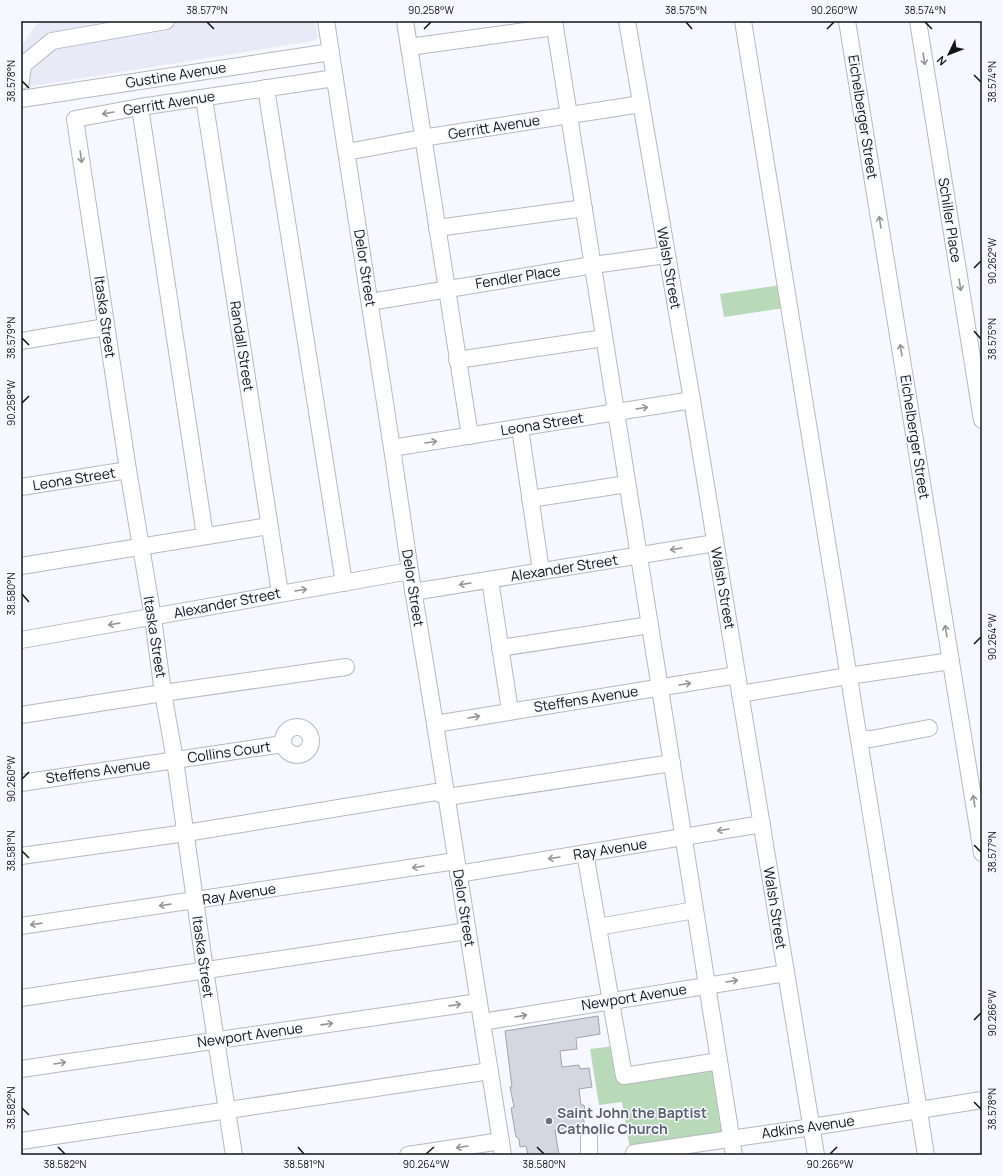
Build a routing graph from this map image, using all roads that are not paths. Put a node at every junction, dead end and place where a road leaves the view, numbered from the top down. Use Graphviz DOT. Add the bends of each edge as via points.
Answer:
graph roads {
  1 [pos="166,21"];
  2 [pos="326,21"];
  3 [pos="405,21"];
  4 [pos="627,21"];
  5 [pos="743,21"];
  6 [pos="847,21"];
  7 [pos="918,21"];
  8 [pos="554,24"];
  9 [pos="409,47"];
  10 [pos="330,52"];
  11 [pos="335,78"];
  12 [pos="21,81"];
  13 [pos="266,88"];
  14 [pos="204,98"];
  15 [pos="21,99"];
  16 [pos="641,104"];
  17 [pos="140,107"];
  18 [pos="569,115"];
  19 [pos="75,119"];
  20 [pos="422,138"];
  21 [pos="347,152"];
  22 [pos="584,208"];
  23 [pos="437,228"];
  24 [pos="666,255"];
  25 [pos="593,265"];
  26 [pos="446,289"];
  27 [pos="370,302"];
  28 [pos="106,327"];
  29 [pos="604,338"];
  30 [pos="21,341"];
  31 [pos="457,360"];
  32 [pos="692,400"];
  33 [pos="616,412"];
  34 [pos="982,420"];
  35 [pos="520,428"];
  36 [pos="470,436"];
  37 [pos="392,448"];
  38 [pos="128,470"];
  39 [pos="627,484"];
  40 [pos="21,487"];
  41 [pos="530,499"];
  42 [pos="269,526"];
  43 [pos="206,536"];
  44 [pos="715,543"];
  45 [pos="141,547"];
  46 [pos="639,556"];
  47 [pos="21,566"];
  48 [pos="410,571"];
  49 [pos="541,571"];
  50 [pos="490,580"];
  51 [pos="344,583"];
  52 [pos="413,592"];
  53 [pos="280,593"];
  54 [pos="153,618"];
  55 [pos="650,625"];
  56 [pos="21,640"];
  57 [pos="500,648"];
  58 [pos="951,661"];
  59 [pos="346,667"];
  60 [pos="737,675"];
  61 [pos="848,676"];
  62 [pos="660,688"];
  63 [pos="163,693"];
  64 [pos="740,694"];
  65 [pos="510,711"];
  66 [pos="21,715"];
  67 [pos="435,724"];
  68 [pos="929,728"];
  69 [pos="859,738"];
  70 [pos="283,744"];
  71 [pos="175,760"];
  72 [pos="672,763"];
  73 [pos="21,782"];
  74 [pos="447,798"];
  75 [pos="762,824"];
  76 [pos="186,833"];
  77 [pos="684,837"];
  78 [pos="585,853"];
  79 [pos="982,853"];
  80 [pos="21,856"];
  81 [pos="457,867"];
  82 [pos="195,901"];
  83 [pos="695,910"];
  84 [pos="21,926"];
  85 [pos="598,927"];
  86 [pos="467,932"];
  87 [pos="205,970"];
  88 [pos="786,972"];
  89 [pos="707,985"];
  90 [pos="21,998"];
  91 [pos="611,1001"];
  92 [pos="479,1002"];
  93 [pos="482,1022"];
  94 [pos="216,1040"];
  95 [pos="719,1061"];
  96 [pos="21,1069"];
  97 [pos="490,1071"];
  98 [pos="982,1100"];
  99 [pos="227,1111"];
  100 [pos="919,1111"];
  101 [pos="812,1127"];
  102 [pos="589,1138"];
  103 [pos="732,1139"];
  104 [pos="21,1141"];
  105 [pos="502,1148"];
  106 [pos="634,1154"];
  107 [pos="234,1155"];
  108 [pos="408,1155"];
  109 [pos="589,1155"];
  110 [pos="734,1155"];
  111 [pos="816,1155"];
  112 [pos="926,1155"];
  1 -- 12 [label="street" via="52,41 23,65"];
  2 -- 10 [label="street, Delor Street"];
  3 -- 9 [label="street"];
  4 -- 16 [label="street, Walsh Street"];
  5 -- 61 [label="street"];
  58 -- 6 [label="street, Eichelberger Street, one-way"];
  7 -- 34 [label="street, Schiller Place, one-way"];
  8 -- 9 [label="street"];
  8 -- 18 [label="street"];
  9 -- 20 [label="street"];
  10 -- 11 [label="street, Delor Street"];
  10 -- 15 [label="street, Gustine Avenue"];
  11 -- 13 [label="street, Gerritt Avenue"];
  11 -- 21 [label="street, Delor Street"];
  13 -- 14 [label="street, Gerritt Avenue"];
  13 -- 51 [label="street"];
  14 -- 17 [label="street, Gerritt Avenue"];
  14 -- 42 [label="street, Randall Street"];
  16 -- 18 [label="street, Gerritt Avenue"];
  16 -- 24 [label="street, Walsh Street"];
  17 -- 19 [label="street, Gerritt Avenue, one-way"];
  17 -- 43 [label="street"];
  18 -- 20 [label="street, Gerritt Avenue"];
  18 -- 22 [label="street"];
  19 -- 28 [label="street, Itaska Street, one-way"];
  20 -- 21 [label="street, Gerritt Avenue"];
  20 -- 23 [label="street"];
  21 -- 27 [label="street, Delor Street"];
  22 -- 23 [label="street"];
  22 -- 25 [label="street"];
  23 -- 26 [label="street"];
  24 -- 25 [label="street, Fendler Place"];
  24 -- 32 [label="street, Walsh Street"];
  25 -- 26 [label="street, Fendler Place"];
  25 -- 29 [label="street"];
  26 -- 27 [label="street, Fendler Place"];
  26 -- 31 [label="street"];
  27 -- 37 [label="street, Delor Street"];
  28 -- 30 [label="street"];
  28 -- 38 [label="street, Itaska Street"];
  29 -- 31 [label="street"];
  29 -- 33 [label="street"];
  31 -- 36 [label="street"];
  33 -- 32 [label="street, Leona Street, one-way"];
  32 -- 44 [label="street, Walsh Street"];
  33 -- 35 [label="street, Leona Street"];
  33 -- 39 [label="street"];
  35 -- 36 [label="street, Leona Street"];
  35 -- 41 [label="street"];
  37 -- 36 [label="street, Leona Street, one-way"];
  37 -- 48 [label="street, Delor Street"];
  38 -- 40 [label="street, Leona Street"];
  38 -- 45 [label="street, Itaska Street"];
  39 -- 41 [label="street"];
  39 -- 46 [label="street"];
  41 -- 49 [label="street"];
  42 -- 43 [label="street"];
  42 -- 53 [label="street, Randall Street"];
  43 -- 45 [label="street"];
  44 -- 46 [label="street, Alexander Street, one-way"];
  44 -- 60 [label="street, Walsh Street"];
  45 -- 47 [label="street"];
  45 -- 54 [label="street, Itaska Street"];
  46 -- 49 [label="street, Alexander Street"];
  46 -- 55 [label="street"];
  48 -- 51 [label="street, Alexander Street"];
  48 -- 52 [label="street, Delor Street"];
  49 -- 50 [label="street, Alexander Street"];
  50 -- 52 [label="street, Alexander Street, one-way"];
  50 -- 57 [label="street"];
  53 -- 51 [label="street, Alexander Street, one-way"];
  52 -- 67 [label="street, Delor Street"];
  53 -- 54 [label="street, Alexander Street"];
  54 -- 56 [label="street, Alexander Street, one-way"];
  54 -- 63 [label="street, Itaska Street"];
  55 -- 57 [label="street"];
  55 -- 62 [label="street"];
  57 -- 65 [label="street"];
  58 -- 61 [label="street"];
  79 -- 58 [label="street, Eichelberger Street, one-way"];
  59 -- 63 [label="street"];
  62 -- 60 [label="street, Steffens Avenue, one-way"];
  60 -- 64 [label="street, Walsh Street"];
  61 -- 64 [label="street"];
  61 -- 69 [label="street"];
  62 -- 65 [label="street, Steffens Avenue"];
  62 -- 72 [label="street"];
  63 -- 66 [label="street"];
  63 -- 71 [label="street, Itaska Street"];
  64 -- 75 [label="street, Walsh Street"];
  67 -- 65 [label="street, Steffens Avenue, one-way"];
  67 -- 74 [label="street, Delor Street"];
  68 -- 69 [label="street" via="871,739"];
  69 -- 100 [label="street"];
  70 -- 71 [label="street, Collins Court"];
  71 -- 73 [label="street, Steffens Avenue"];
  71 -- 76 [label="street, Itaska Street"];
  72 -- 74 [label="street"];
  72 -- 77 [label="street"];
  74 -- 76 [label="street" via="436,792"];
  74 -- 81 [label="street, Delor Street"];
  75 -- 77 [label="street, Ray Avenue, one-way"];
  75 -- 88 [label="street, Walsh Street"];
  76 -- 80 [label="street"];
  76 -- 82 [label="street, Itaska Street"];
  77 -- 78 [label="street, Ray Avenue"];
  77 -- 83 [label="street"];
  78 -- 81 [label="street, Ray Avenue, one-way"];
  78 -- 85 [label="street"];
  81 -- 82 [label="street, Ray Avenue, one-way"];
  81 -- 86 [label="street, Delor Street"];
  82 -- 84 [label="street, Ray Avenue, one-way"];
  82 -- 87 [label="street, Itaska Street"];
  83 -- 85 [label="street"];
  83 -- 89 [label="street"];
  85 -- 91 [label="street"];
  86 -- 87 [label="street"];
  86 -- 92 [label="street, Delor Street"];
  87 -- 90 [label="street"];
  87 -- 94 [label="street, Itaska Street"];
  89 -- 88 [label="street, Newport Avenue, one-way"];
  88 -- 101 [label="street, Walsh Street"];
  89 -- 91 [label="street, Newport Avenue"];
  89 -- 95 [label="street"];
  93 -- 91 [label="street, Newport Avenue, one-way"];
  91 -- 95 [label="street" via="624,1076"];
  92 -- 93 [label="street, Delor Street"];
  94 -- 92 [label="street, Newport Avenue, one-way"];
  93 -- 97 [label="street, Delor Street"];
  96 -- 94 [label="street, Newport Avenue, one-way"];
  94 -- 99 [label="street, Itaska Street"];
  95 -- 103 [label="street"];
  97 -- 99 [label="street"];
  97 -- 105 [label="street, Delor Street"];
  98 -- 100 [label="street, Adkins Avenue"];
  99 -- 104 [label="street"];
  99 -- 107 [label="street, Itaska Street"];
  100 -- 101 [label="street, Adkins Avenue"];
  100 -- 112 [label="street"];
  101 -- 103 [label="street, Adkins Avenue"];
  101 -- 111 [label="street, Walsh Street"];
  102 -- 109 [label="street"];
  103 -- 106 [label="street, Adkins Avenue"];
  103 -- 110 [label="street"];
  105 -- 108 [label="street, one-way"];
}
